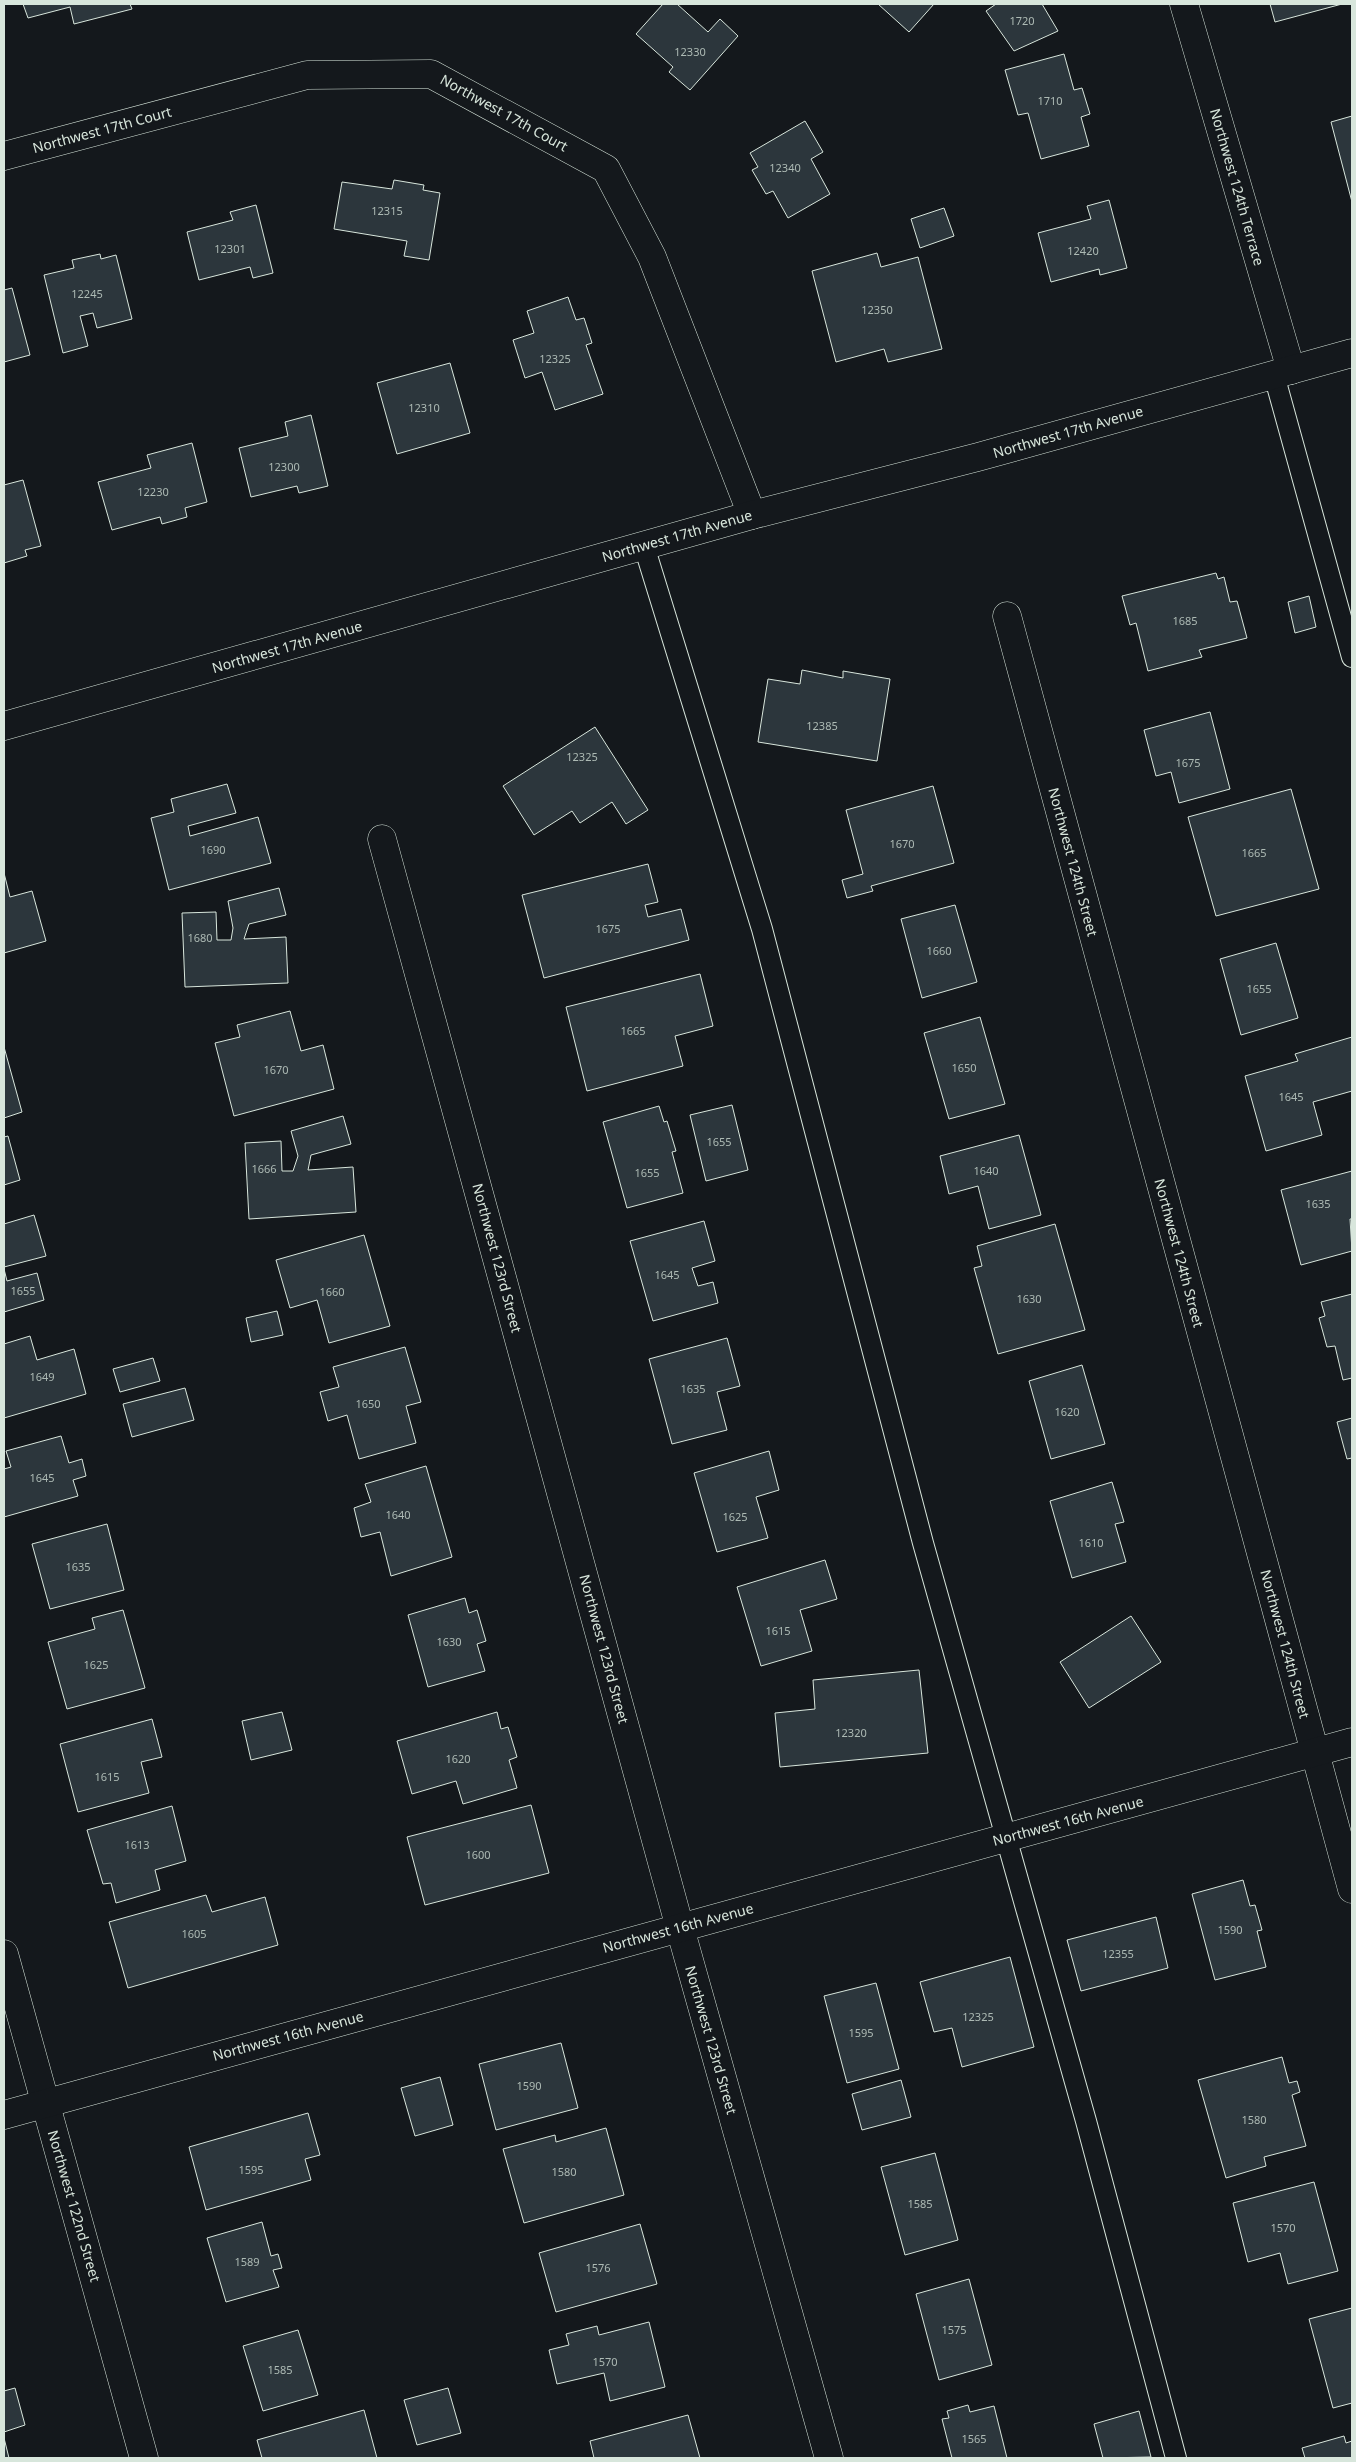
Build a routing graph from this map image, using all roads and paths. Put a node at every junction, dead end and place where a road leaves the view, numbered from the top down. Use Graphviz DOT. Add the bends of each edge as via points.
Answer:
graph roads {
  1 [pos="1184,4"];
  2 [pos="4,156"];
  3 [pos="1352,353"];
  4 [pos="1282,372"];
  5 [pos="752,514"];
  6 [pos="644,546"];
  7 [pos="1007,616"];
  8 [pos="1352,657"];
  9 [pos="4,726"];
  10 [pos="382,839"];
  11 [pos="1352,1742"];
  12 [pos="1314,1752"];
  13 [pos="1007,1838"];
  14 [pos="1352,1889"];
  15 [pos="680,1928"];
  16 [pos="4,1954"];
  17 [pos="45,2103"];
  18 [pos="4,2115"];
  19 [pos="144,2458"];
  20 [pos="829,2458"];
  21 [pos="1176,2458"];
  1 -- 4 [label="street, Northwest 124th Terrace"];
  2 -- 5 [label="street, Northwest 17th Court" via="307,75 432,74 606,169 652,257"];
  3 -- 4 [label="street, Northwest 17th Avenue"];
  4 -- 5 [label="street, Northwest 17th Avenue" via="978,457"];
  4 -- 8 [label="lane"];
  5 -- 6 [label="street, Northwest 17th Avenue"];
  6 -- 9 [label="street, Northwest 17th Avenue"];
  6 -- 13 [label="lane" via="762,929 920,1534"];
  7 -- 12 [label="street, Northwest 124th Street"];
  10 -- 15 [label="street, Northwest 123rd Street"];
  11 -- 12 [label="street, Northwest 16th Avenue"];
  12 -- 13 [label="street, Northwest 16th Avenue"];
  12 -- 14 [label="street, Northwest 124th Street"];
  13 -- 15 [label="street, Northwest 16th Avenue"];
  13 -- 21 [label="lane"];
  15 -- 17 [label="street, Northwest 16th Avenue"];
  15 -- 20 [label="street, Northwest 123rd Street"];
  16 -- 17 [label="street, Northwest 122nd Street"];
  17 -- 18 [label="street, Northwest 16th Avenue"];
  17 -- 19 [label="street, Northwest 122nd Street"];
}
